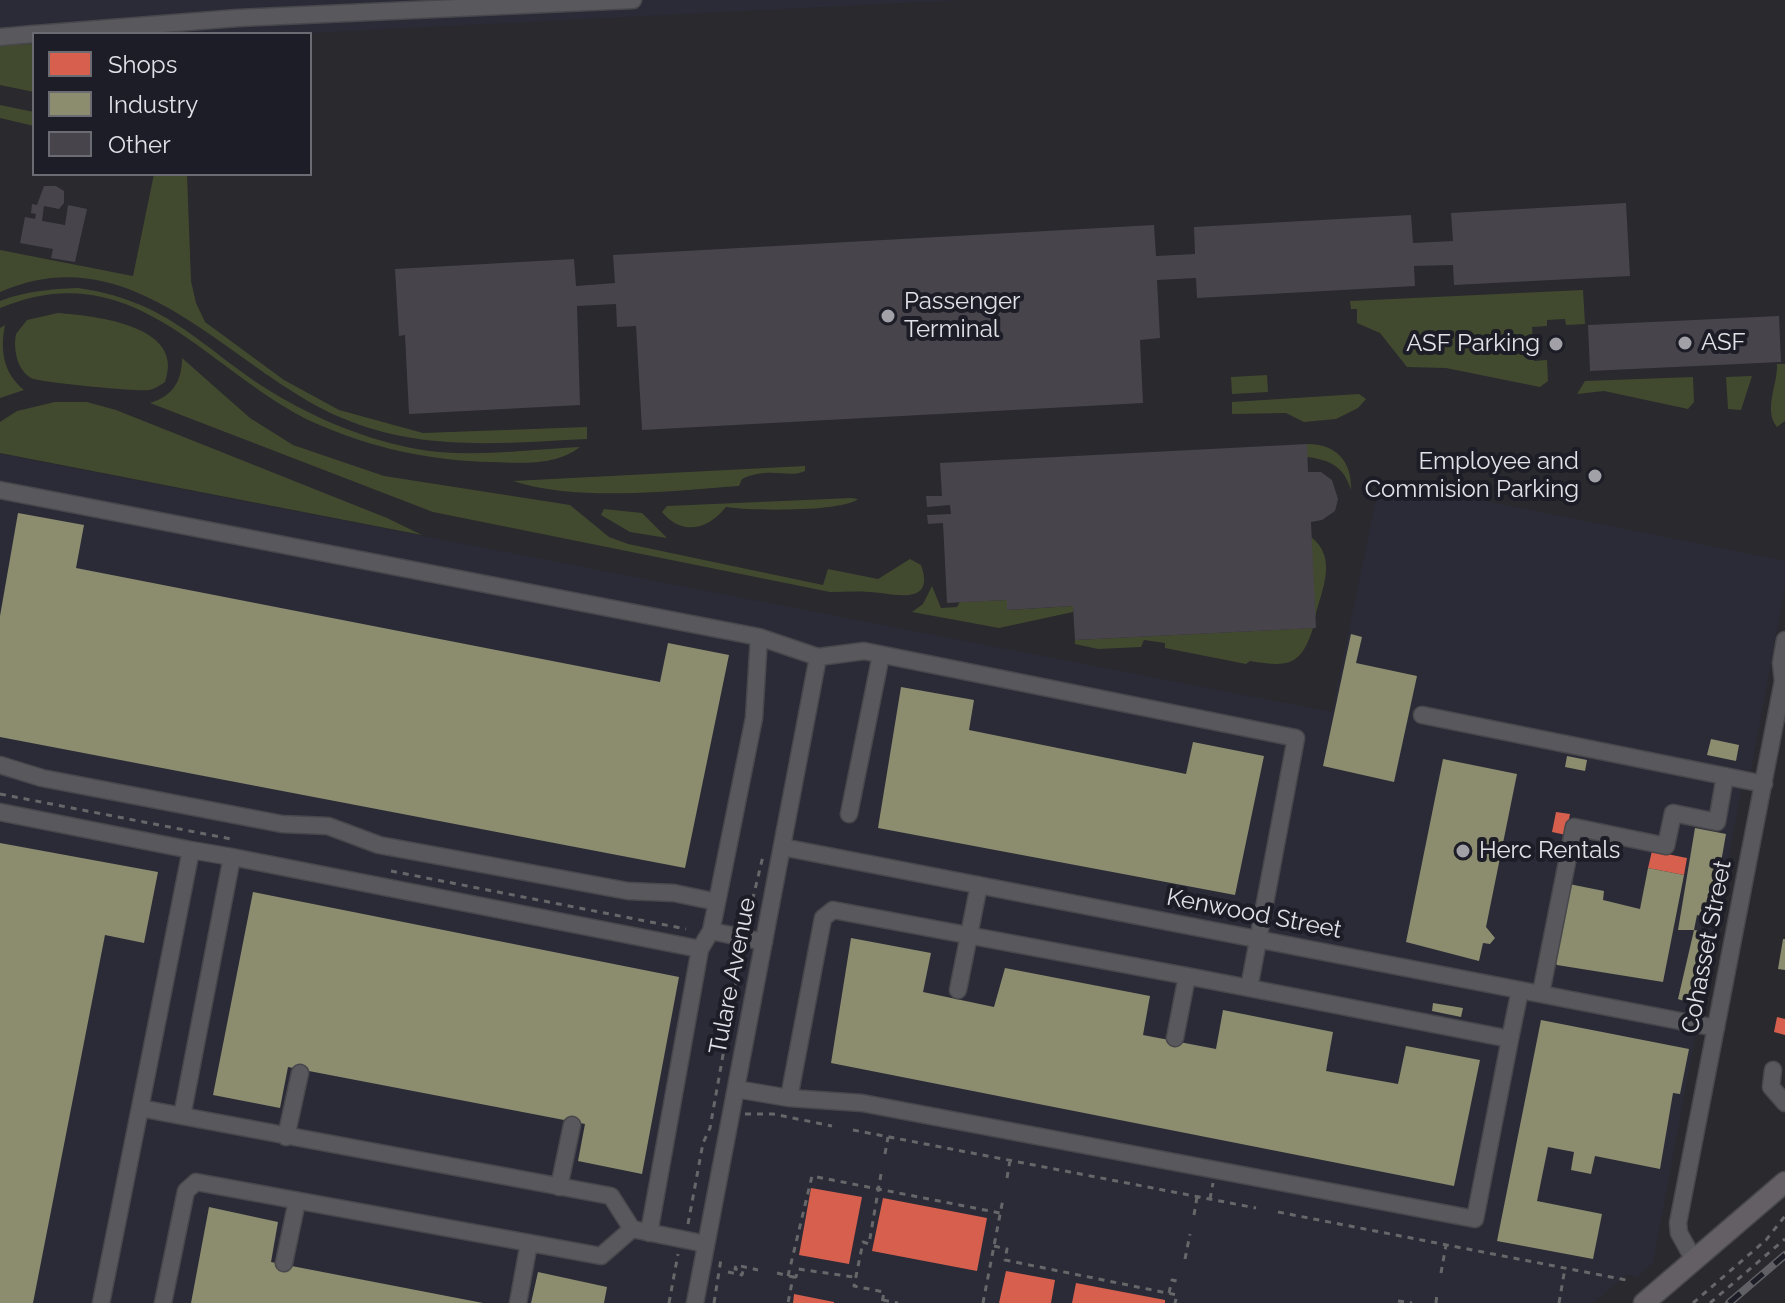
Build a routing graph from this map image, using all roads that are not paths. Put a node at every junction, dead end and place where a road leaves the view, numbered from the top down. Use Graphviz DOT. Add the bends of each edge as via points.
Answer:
graph roads {
  1 [pos="633,0"];
  2 [pos="60,32"];
  3 [pos="32,34"];
  4 [pos="0,37"];
  5 [pos="0,490"];
  6 [pos="759,637"];
  7 [pos="1785,640"];
  8 [pos="881,655"];
  9 [pos="818,657"];
  10 [pos="1784,681"];
  11 [pos="1422,715"];
  12 [pos="1777,753"];
  13 [pos="0,765"];
  14 [pos="1725,776"];
  15 [pos="1764,784"];
  16 [pos="0,812"];
  17 [pos="849,814"];
  18 [pos="782,847"];
  19 [pos="191,850"];
  20 [pos="232,857"];
  21 [pos="979,885"];
  22 [pos="717,902"];
  23 [pos="711,931"];
  24 [pos="969,936"];
  25 [pos="1258,939"];
  26 [pos="764,942"];
  27 [pos="700,949"];
  28 [pos="1187,976"];
  29 [pos="1249,988"];
  30 [pos="958,990"];
  31 [pos="1520,990"];
  32 [pos="1541,993"];
  33 [pos="1716,1028"];
  34 [pos="1175,1038"];
  35 [pos="1510,1039"];
  36 [pos="1773,1070"];
  37 [pos="300,1073"];
  38 [pos="736,1089"];
  39 [pos="789,1098"];
  40 [pos="1785,1103"];
  41 [pos="140,1108"];
  42 [pos="182,1116"];
  43 [pos="572,1125"];
  44 [pos="286,1137"];
  45 [pos="1785,1182"];
  46 [pos="559,1187"];
  47 [pos="297,1201"];
  48 [pos="632,1229"];
  49 [pos="649,1233"];
  50 [pos="529,1243"];
  51 [pos="706,1244"];
  52 [pos="1694,1260"];
  53 [pos="284,1263"];
  54 [pos="101,1303"];
  55 [pos="163,1303"];
  56 [pos="518,1303"];
  57 [pos="695,1303"];
  58 [pos="1644,1303"];
  1 -- 2 [label="street" via="238,18"];
  3 -- 4 [label="street"];
  5 -- 6 [label="street"];
  6 -- 9 [label="street"];
  6 -- 22 [label="street" via="754,718"];
  7 -- 10 [label="street, Cohasset Street"];
  8 -- 9 [label="street" via="864,651"];
  8 -- 17 [label="street"];
  8 -- 25 [label="street" via="1296,738"];
  9 -- 18 [label="street, Tulare Avenue"];
  10 -- 12 [label="street, Cohasset Street"];
  11 -- 14 [label="street"];
  12 -- 15 [label="street, Cohasset Street"];
  13 -- 22 [label="street" via="42,778 282,824 328,826 379,845"];
  14 -- 15 [label="street"];
  14 -- 32 [label="street" via="1717,822 1673,813 1666,846 1574,827"];
  15 -- 33 [label="street, Cohasset Street"];
  16 -- 19 [label="street"];
  18 -- 21 [label="street, Kenwood Street"];
  18 -- 26 [label="street, Tulare Avenue"];
  19 -- 20 [label="street"];
  19 -- 41 [label="street"];
  20 -- 27 [label="street"];
  20 -- 42 [label="street"];
  21 -- 24 [label="street"];
  21 -- 25 [label="street, Kenwood Street"];
  22 -- 23 [label="street"];
  23 -- 26 [label="street"];
  23 -- 27 [label="street"];
  24 -- 28 [label="street"];
  24 -- 30 [label="street"];
  24 -- 39 [label="street" via="833,910 823,918"];
  25 -- 29 [label="street"];
  25 -- 31 [label="street, Kenwood Street"];
  26 -- 38 [label="street, Tulare Avenue"];
  27 -- 49 [label="street"];
  28 -- 29 [label="street"];
  28 -- 34 [label="street"];
  29 -- 35 [label="street"];
  31 -- 32 [label="street, Kenwood Street"];
  31 -- 35 [label="street"];
  32 -- 33 [label="street, Kenwood Street"];
  33 -- 52 [label="street, Cohasset Street" via="1678,1223"];
  35 -- 39 [label="street" via="1475,1219 862,1103"];
  36 -- 40 [label="street" via="1771,1087"];
  37 -- 44 [label="street"];
  38 -- 39 [label="street"];
  38 -- 51 [label="street, Tulare Avenue"];
  41 -- 42 [label="street"];
  41 -- 54 [label="street"];
  42 -- 44 [label="street"];
  43 -- 46 [label="street"];
  44 -- 46 [label="street"];
  45 -- 52 [label="main road"];
  46 -- 48 [label="street" via="611,1196"];
  47 -- 50 [label="street"];
  47 -- 53 [label="street"];
  47 -- 55 [label="street" via="196,1182 186,1191"];
  48 -- 49 [label="street"];
  48 -- 50 [label="street" via="601,1256"];
  49 -- 51 [label="street"];
  50 -- 56 [label="street"];
  51 -- 57 [label="street, Tulare Avenue"];
  52 -- 58 [label="main road"];
}
